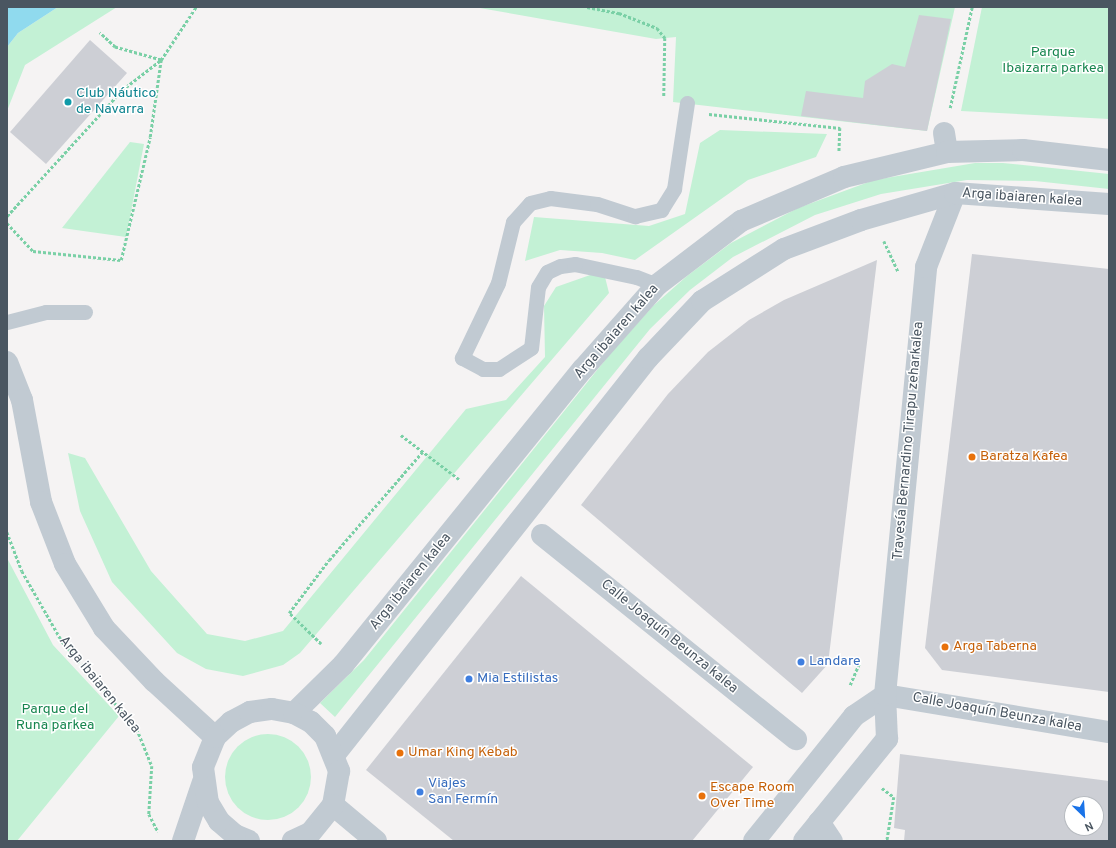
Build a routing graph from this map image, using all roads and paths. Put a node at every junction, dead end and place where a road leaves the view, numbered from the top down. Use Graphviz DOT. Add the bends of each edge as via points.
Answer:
graph roads {
  1 [pos="196,7"];
  2 [pos="588,7"];
  3 [pos="972,7"];
  4 [pos="100,33"];
  5 [pos="161,60"];
  6 [pos="687,107"];
  7 [pos="946,143"];
  8 [pos="838,159"];
  9 [pos="1109,160"];
  10 [pos="955,193"];
  11 [pos="1109,204"];
  12 [pos="7,216"];
  13 [pos="7,223"];
  14 [pos="657,285"];
  15 [pos="85,312"];
  16 [pos="7,322"];
  17 [pos="7,362"];
  18 [pos="401,435"];
  19 [pos="423,451"];
  20 [pos="461,481"];
  21 [pos="7,532"];
  22 [pos="542,535"];
  23 [pos="321,644"];
  24 [pos="885,694"];
  25 [pos="294,713"];
  26 [pos="1109,732"];
  27 [pos="215,737"];
  28 [pos="796,739"];
  29 [pos="335,754"];
  30 [pos="203,782"];
  31 [pos="876,783"];
  32 [pos="333,806"];
  33 [pos="819,822"];
  34 [pos="173,838"];
  35 [pos="308,838"];
  36 [pos="250,841"];
  37 [pos="376,841"];
  38 [pos="754,841"];
  39 [pos="804,841"];
  40 [pos="832,841"];
  41 [pos="887,841"];
  1 -- 5 [label="path"];
  2 -- 6 [label="path" via="619,13 657,28 665,38 663,110"];
  3 -- 7 [label="path"];
  4 -- 5 [label="path" via="115,47"];
  5 -- 12 [label="path" via="122,90"];
  5 -- 13 [label="path" via="150,137 121,260 33,251"];
  6 -- 8 [label="path" via="840,128"];
  6 -- 14 [label="lane" via="674,188 661,210 635,216 597,204 550,198 530,203 513,222 498,283 462,358 483,369 499,369 531,348 538,287 547,272 560,266 575,264 636,276"];
  7 -- 9 [label="street, Arga ibaiaren kalea"];
  7 -- 14 [label="street, Arga ibaiaren kalea" via="844,177 741,221"];
  10 -- 11 [label="street, Arga ibaiaren kalea"];
  10 -- 24 [label="street, Travesía Bernardino Tirapu zeharkalea" via="926,267"];
  10 -- 29 [label="street, Arga ibaiaren kalea" via="861,220 784,249 702,301 648,358"];
  14 -- 25 [label="street, Arga ibaiaren kalea" via="583,369 343,665"];
  15 -- 16 [label="lane" via="46,312"];
  17 -- 27 [label="street" via="22,400 41,502 65,564 104,628 154,680"];
  18 -- 19 [label="path"];
  19 -- 20 [label="path"];
  19 -- 23 [label="path" via="329,560 289,613"];
  21 -- 34 [label="path, Arga ibaiaren kalea" via="22,571 62,641 137,729 152,766 151,824"];
  22 -- 28 [label="street, Calle Joaquín Beunza kalea"];
  24 -- 26 [label="street, Calle Joaquín Beunza kalea"];
  24 -- 33 [label="street, Travesía Bernardino Tirapu zeharkalea" via="887,739"];
  24 -- 38 [label="street" via="854,716"];
  25 -- 27 [label="street" via="272,709 250,712 231,722"];
  25 -- 29 [label="street" via="325,736"];
  27 -- 30 [label="street" via="203,767"];
  29 -- 32 [label="street" via="339,771"];
  30 -- 34 [label="street"];
  30 -- 36 [label="street" via="208,803 219,821 235,835"];
  31 -- 41 [label="path" via="894,797"];
  32 -- 35 [label="street"];
  32 -- 37 [label="street"];
  33 -- 39 [label="street, Travesía Bernardino Tirapu zeharkalea"];
  33 -- 40 [label="street"];
}
